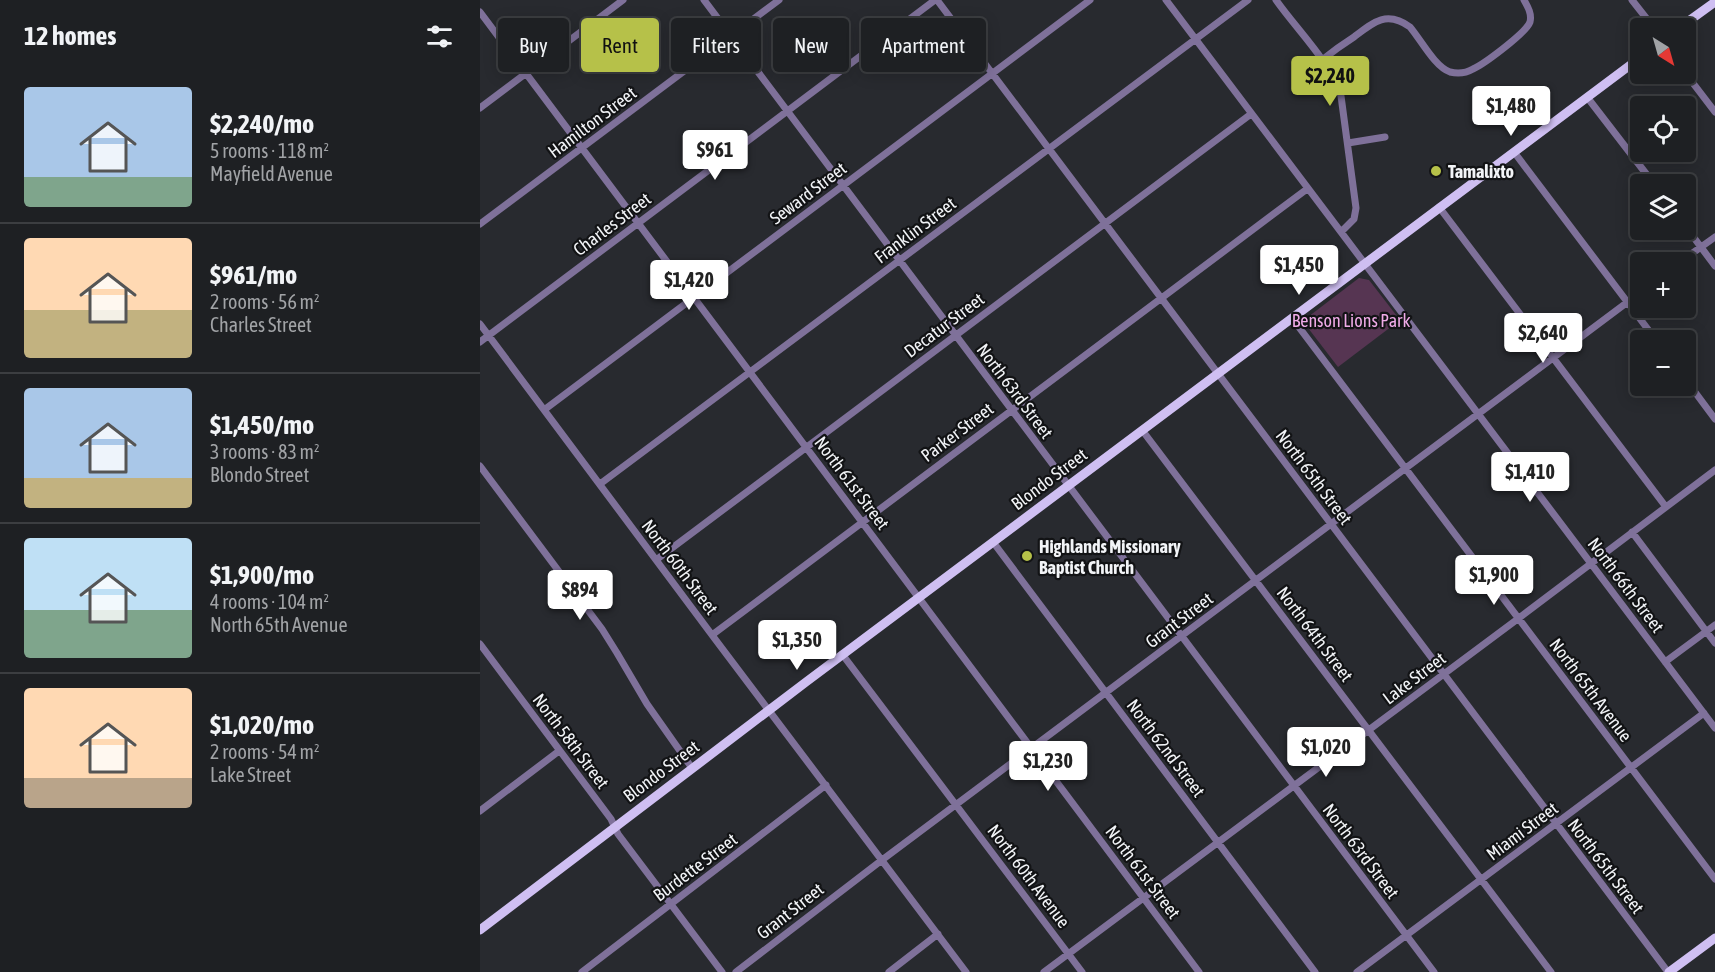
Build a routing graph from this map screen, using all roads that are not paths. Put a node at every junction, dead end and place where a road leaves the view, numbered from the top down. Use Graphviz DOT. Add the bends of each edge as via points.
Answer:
graph roads {
  1 [pos="623,0"];
  2 [pos="704,0"];
  3 [pos="779,0"];
  4 [pos="936,0"];
  5 [pos="1090,0"];
  6 [pos="1166,0"];
  7 [pos="1248,0"];
  8 [pos="1276,0"];
  9 [pos="1524,0"];
  10 [pos="1632,0"];
  11 [pos="1715,2"];
  12 [pos="480,12"];
  13 [pos="718,18"];
  14 [pos="755,18"];
  15 [pos="1646,18"];
  16 [pos="1693,18"];
  17 [pos="1195,39"];
  18 [pos="1322,60"];
  19 [pos="1630,65"];
  20 [pos="683,72"];
  21 [pos="758,72"];
  22 [pos="526,73"];
  23 [pos="992,74"];
  24 [pos="1694,84"];
  25 [pos="1587,97"];
  26 [pos="480,108"];
  27 [pos="787,111"];
  28 [pos="1715,112"];
  29 [pos="1251,114"];
  30 [pos="1385,138"];
  31 [pos="1348,143"];
  32 [pos="582,148"];
  33 [pos="1048,148"];
  34 [pos="1514,152"];
  35 [pos="1646,174"];
  36 [pos="843,186"];
  37 [pos="1307,189"];
  38 [pos="1439,207"];
  39 [pos="638,222"];
  40 [pos="1104,223"];
  41 [pos="480,224"];
  42 [pos="1341,232"];
  43 [pos="1715,237"];
  44 [pos="1696,240"];
  45 [pos="1701,247"];
  46 [pos="1694,252"];
  47 [pos="899,261"];
  48 [pos="1365,263"];
  49 [pos="1715,266"];
  50 [pos="694,297"];
  51 [pos="1161,298"];
  52 [pos="1630,300"];
  53 [pos="1627,302"];
  54 [pos="1292,318"];
  55 [pos="480,324"];
  56 [pos="1648,330"];
  57 [pos="489,335"];
  58 [pos="955,336"];
  59 [pos="480,342"];
  60 [pos="1553,357"];
  61 [pos="750,372"];
  62 [pos="1217,374"];
  63 [pos="1696,393"];
  64 [pos="544,410"];
  65 [pos="1011,411"];
  66 [pos="1479,414"];
  67 [pos="1715,419"];
  68 [pos="1142,430"];
  69 [pos="807,447"];
  70 [pos="480,466"];
  71 [pos="1406,469"];
  72 [pos="1715,470"];
  73 [pos="600,484"];
  74 [pos="1067,486"];
  75 [pos="1666,507"];
  76 [pos="862,522"];
  77 [pos="1331,525"];
  78 [pos="1632,532"];
  79 [pos="993,542"];
  80 [pos="656,560"];
  81 [pos="1591,563"];
  82 [pos="1256,581"];
  83 [pos="918,597"];
  84 [pos="1518,618"];
  85 [pos="1715,625"];
  86 [pos="1706,632"];
  87 [pos="712,634"];
  88 [pos="1181,637"];
  89 [pos="1715,643"];
  90 [pos="480,644"];
  91 [pos="842,654"];
  92 [pos="1665,662"];
  93 [pos="1443,674"];
  94 [pos="1106,693"];
  95 [pos="768,710"];
  96 [pos="1704,713"];
  97 [pos="1715,728"];
  98 [pos="1369,730"];
  99 [pos="1031,749"];
  100 [pos="560,751"];
  101 [pos="692,768"];
  102 [pos="1631,768"];
  103 [pos="825,785"];
  104 [pos="1294,786"];
  105 [pos="956,804"];
  106 [pos="480,811"];
  107 [pos="1556,824"];
  108 [pos="614,828"];
  109 [pos="1218,842"];
  110 [pos="882,860"];
  111 [pos="1715,879"];
  112 [pos="1481,880"];
  113 [pos="1143,898"];
  114 [pos="671,904"];
  115 [pos="480,930"];
  116 [pos="938,934"];
  117 [pos="1406,936"];
  118 [pos="1715,938"];
  119 [pos="1068,954"];
  120 [pos="582,972"];
  121 [pos="722,972"];
  122 [pos="736,972"];
  123 [pos="889,972"];
  124 [pos="966,972"];
  125 [pos="1044,972"];
  126 [pos="1082,972"];
  127 [pos="1199,972"];
  128 [pos="1315,972"];
  129 [pos="1357,972"];
  130 [pos="1434,972"];
  131 [pos="1551,972"];
  132 [pos="1668,972"];
  1 -- 22 [label="street"];
  2 -- 13 [label="street, North 63rd Street"];
  3 -- 14 [label="street, Hamilton Street"];
  4 -- 23 [label="street, North 65th Street"];
  4 -- 27 [label="street, Charles Street"];
  5 -- 23 [label="street, Seward Street"];
  6 -- 17 [label="street, North 66th Street"];
  7 -- 17 [label="street, Franklin Street"];
  8 -- 18 [label="street"];
  9 -- 18 [label="street" via="1530,13 1528,26 1466,72 1444,69 1410,27 1393,19 1371,24"];
  10 -- 15 [label="street"];
  11 -- 16 [label="main road"];
  12 -- 22 [label="street, North 61st Street"];
  17 -- 29 [label="street, North 66th Street"];
  17 -- 33 [label="street, Franklin Street"];
  18 -- 31 [label="street" via="1339,90"];
  19 -- 25 [label="main road, Blondo Street"];
  20 -- 32 [label="street, Hamilton Street"];
  21 -- 27 [label="street, North 63rd Street"];
  22 -- 26 [label="street"];
  22 -- 32 [label="street, North 61st Street"];
  23 -- 33 [label="street, North 65th Street"];
  23 -- 36 [label="street, Seward Street"];
  24 -- 28 [label="street"];
  25 -- 34 [label="main road, Blondo Street"];
  25 -- 35 [label="street"];
  27 -- 36 [label="street, North 63rd Street"];
  27 -- 39 [label="street, Charles Street"];
  29 -- 37 [label="street, North 66th Street"];
  29 -- 40 [label="street, Decatur Street"];
  30 -- 31 [label="street"];
  31 -- 42 [label="street" via="1356,208 1354,219"];
  32 -- 39 [label="street, North 61st Street"];
  32 -- 41 [label="street, Hamilton Street"];
  33 -- 40 [label="street, North 65th Street"];
  33 -- 47 [label="street, Franklin Street"];
  34 -- 38 [label="main road, Blondo Street"];
  34 -- 53 [label="street"];
  36 -- 47 [label="street, North 63rd Street"];
  36 -- 50 [label="street, Seward Street"];
  37 -- 42 [label="street, North 66th Street"];
  37 -- 51 [label="street, Parker Street"];
  38 -- 48 [label="main road, Blondo Street"];
  38 -- 60 [label="street"];
  39 -- 50 [label="street, North 61st Street"];
  39 -- 57 [label="street, Charles Street"];
  40 -- 51 [label="street, North 65th Street"];
  40 -- 58 [label="street, Decatur Street"];
  42 -- 48 [label="street, North 66th Street"];
  43 -- 45 [label="street"];
  44 -- 45 [label="street"];
  45 -- 46 [label="street"];
  45 -- 49 [label="street"];
  47 -- 58 [label="street, North 63rd Street"];
  47 -- 61 [label="street, Franklin Street"];
  48 -- 54 [label="main road, Blondo Street"];
  48 -- 66 [label="street, North 66th Street"];
  50 -- 61 [label="street, North 61st Street"];
  50 -- 64 [label="street, Seward Street"];
  51 -- 62 [label="street, North 65th Street"];
  51 -- 65 [label="street, Parker Street"];
  52 -- 53 [label="street, Grant Street"];
  53 -- 56 [label="street"];
  53 -- 60 [label="street, Grant Street"];
  54 -- 62 [label="main road, Blondo Street"];
  54 -- 71 [label="street, North 65th Avenue"];
  55 -- 57 [label="street, North 60th Street"];
  57 -- 59 [label="street, Charles Street"];
  57 -- 64 [label="street, North 60th Street"];
  58 -- 65 [label="street, North 63rd Street"];
  58 -- 69 [label="street, Decatur Street"];
  60 -- 66 [label="street, Grant Street"];
  60 -- 75 [label="street"];
  61 -- 69 [label="street, North 61st Street"];
  61 -- 73 [label="street, Franklin Street"];
  62 -- 68 [label="main road, Blondo Street"];
  62 -- 77 [label="street, North 65th Street"];
  63 -- 67 [label="street"];
  64 -- 73 [label="street, North 60th Street"];
  65 -- 74 [label="street, North 63rd Street"];
  65 -- 76 [label="street, Parker Street"];
  66 -- 71 [label="street, Grant Street"];
  66 -- 81 [label="street, North 66th Street"];
  68 -- 74 [label="main road, Blondo Street"];
  68 -- 82 [label="street, North 64th Street"];
  69 -- 76 [label="street, North 61st Street"];
  69 -- 80 [label="street, Decatur Street"];
  70 -- 101 [label="street" via="602,630 646,704"];
  71 -- 77 [label="street, Grant Street"];
  71 -- 84 [label="street, North 65th Avenue"];
  72 -- 75 [label="street, Lake Street"];
  73 -- 80 [label="street, North 60th Street"];
  74 -- 79 [label="main road, Blondo Street"];
  74 -- 88 [label="street, North 63rd Street"];
  75 -- 78 [label="street, Lake Street"];
  76 -- 83 [label="street, North 61st Street"];
  76 -- 87 [label="street, Parker Street"];
  77 -- 82 [label="street, Grant Street"];
  77 -- 93 [label="street, North 65th Street"];
  78 -- 81 [label="street, Lake Street"];
  78 -- 86 [label="street"];
  79 -- 83 [label="main road, Blondo Street"];
  79 -- 94 [label="street, North 62nd Street"];
  80 -- 87 [label="street, North 60th Street"];
  81 -- 84 [label="street, Lake Street"];
  81 -- 92 [label="street, North 66th Street"];
  82 -- 88 [label="street, Grant Street"];
  82 -- 98 [label="street, North 64th Street"];
  83 -- 91 [label="main road, Blondo Street"];
  83 -- 99 [label="street, North 61st Street"];
  84 -- 93 [label="street, Lake Street"];
  84 -- 102 [label="street, North 65th Avenue"];
  85 -- 86 [label="street"];
  86 -- 89 [label="street"];
  86 -- 92 [label="street"];
  87 -- 95 [label="street, North 60th Street"];
  88 -- 94 [label="street, Grant Street"];
  88 -- 104 [label="street, North 63rd Street"];
  90 -- 100 [label="street, North 58th Street"];
  91 -- 95 [label="main road, Blondo Street"];
  91 -- 105 [label="street, North 60th Avenue"];
  92 -- 96 [label="street, North 66th Street"];
  93 -- 98 [label="street, Lake Street"];
  93 -- 107 [label="street, North 65th Street"];
  94 -- 99 [label="street, Grant Street"];
  94 -- 109 [label="street, North 62nd Street"];
  95 -- 101 [label="main road, Blondo Street"];
  95 -- 103 [label="street, North 60th Street"];
  96 -- 97 [label="street, North 66th Street"];
  96 -- 102 [label="street, Miami Street"];
  98 -- 104 [label="street, Lake Street"];
  98 -- 112 [label="street, North 64th Street"];
  99 -- 105 [label="street, Grant Street"];
  99 -- 113 [label="street, North 61st Street"];
  100 -- 106 [label="street"];
  100 -- 108 [label="street, North 58th Street"];
  101 -- 108 [label="main road, Blondo Street"];
  102 -- 107 [label="street, Miami Street"];
  102 -- 111 [label="street, North 65th Avenue"];
  103 -- 110 [label="street, North 60th Street"];
  103 -- 114 [label="street, Burdette Street"];
  104 -- 109 [label="street, Lake Street"];
  104 -- 117 [label="street, North 63rd Street"];
  105 -- 110 [label="street, Grant Street"];
  105 -- 119 [label="street, North 60th Avenue"];
  107 -- 112 [label="street, Miami Street"];
  107 -- 132 [label="street, North 65th Street"];
  108 -- 114 [label="street, North 58th Street"];
  108 -- 115 [label="main road, Blondo Street"];
  109 -- 113 [label="street, Lake Street"];
  109 -- 128 [label="street, North 62nd Street"];
  110 -- 116 [label="street, North 60th Street"];
  110 -- 122 [label="street, Grant Street"];
  112 -- 117 [label="street, Miami Street"];
  112 -- 131 [label="street, North 64th Street"];
  113 -- 119 [label="street, Lake Street"];
  113 -- 127 [label="street, North 61st Street"];
  114 -- 120 [label="street, Burdette Street"];
  114 -- 121 [label="street, North 58th Street"];
  116 -- 123 [label="street"];
  116 -- 124 [label="street, North 60th Street"];
  117 -- 129 [label="street, Miami Street"];
  117 -- 130 [label="street, North 63rd Street"];
  118 -- 132 [label="main road"];
  119 -- 125 [label="street, Lake Street"];
  119 -- 126 [label="street, North 60th Avenue"];
}
